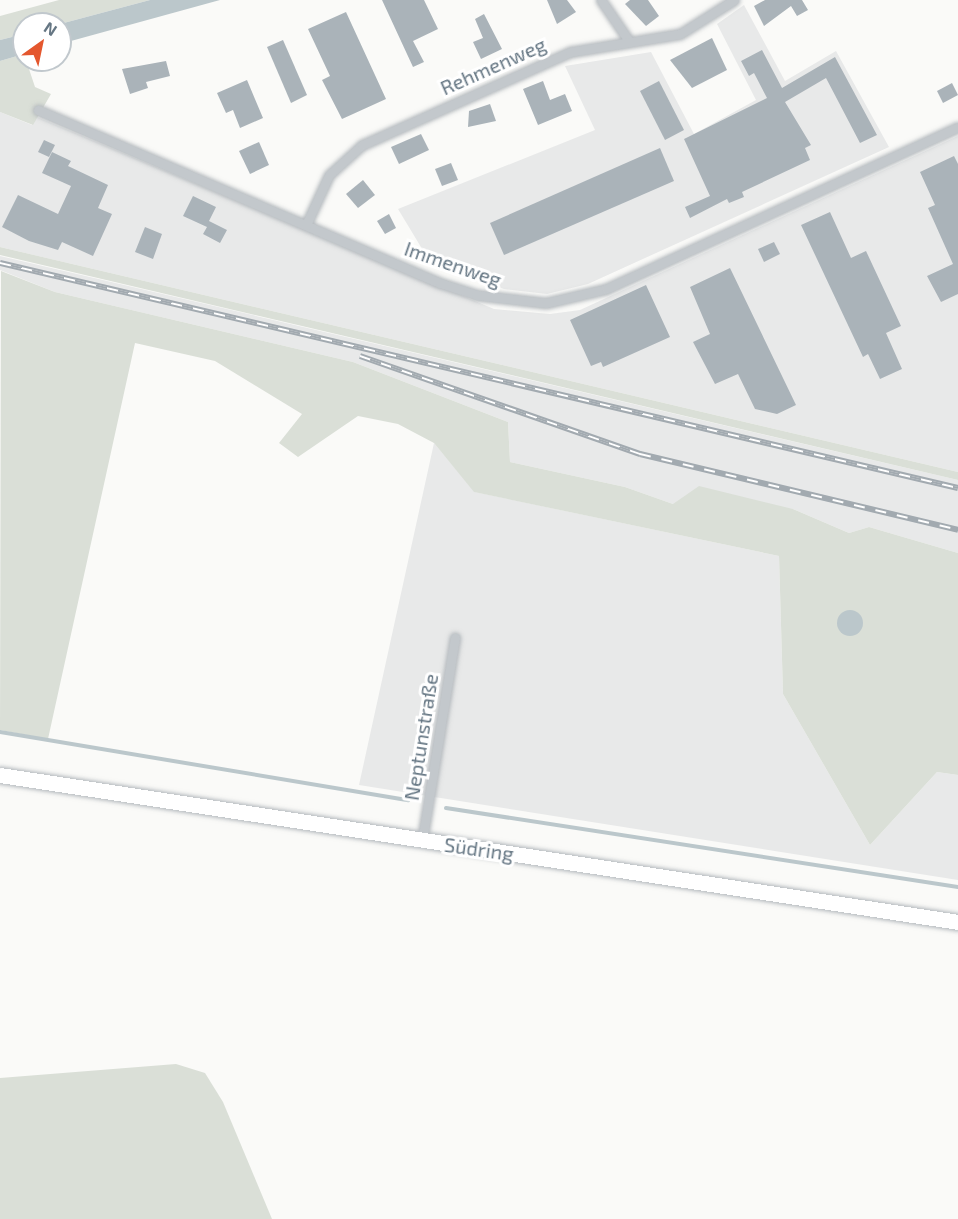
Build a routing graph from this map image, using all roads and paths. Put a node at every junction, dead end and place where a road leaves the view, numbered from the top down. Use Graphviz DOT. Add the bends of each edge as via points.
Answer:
graph roads {
  1 [pos="601,0"];
  2 [pos="734,0"];
  3 [pos="629,41"];
  4 [pos="38,110"];
  5 [pos="958,127"];
  6 [pos="306,225"];
  7 [pos="454,638"];
  8 [pos="0,775"];
  9 [pos="422,841"];
  10 [pos="958,922"];
  1 -- 3 [label="street"];
  2 -- 3 [label="street, Rehmenweg" via="680,34"];
  3 -- 6 [label="street, Rehmenweg" via="560,56 362,145 333,169"];
  4 -- 6 [label="street, Immenweg"];
  5 -- 6 [label="street, Immenweg" via="606,289 546,303 476,295"];
  7 -- 9 [label="street, Neptunstraße"];
  8 -- 9 [label="main road, Südring"];
  9 -- 10 [label="main road, Südring"];
}
